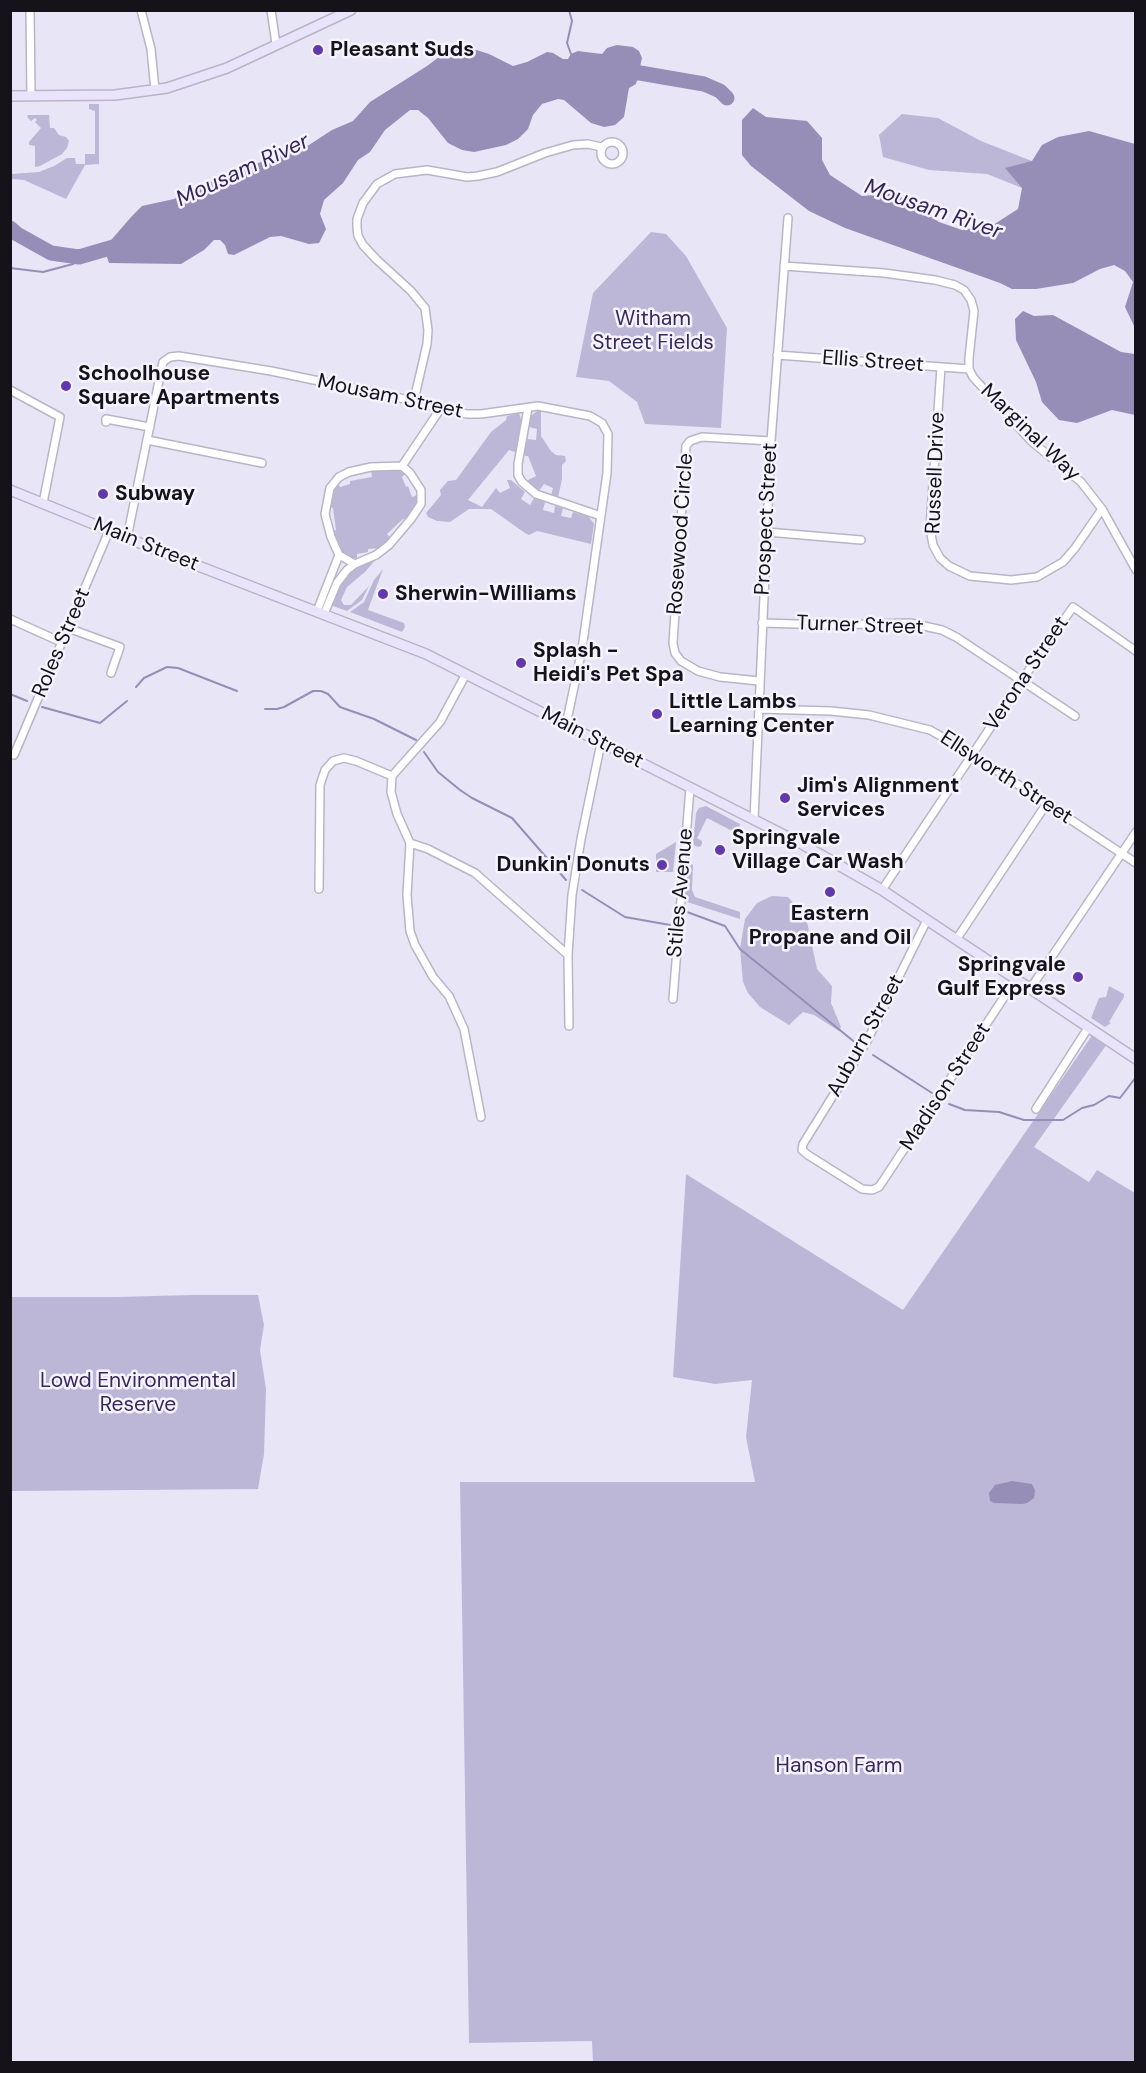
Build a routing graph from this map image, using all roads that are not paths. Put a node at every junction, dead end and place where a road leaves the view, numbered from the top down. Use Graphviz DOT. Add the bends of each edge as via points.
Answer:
graph roads {
  1 [pos="30,10"];
  2 [pos="141,10"];
  3 [pos="271,10"];
  4 [pos="351,10"];
  5 [pos="276,44"];
  6 [pos="155,90"];
  7 [pos="10,96"];
  8 [pos="31,96"];
  9 [pos="601,147"];
  10 [pos="788,218"];
  11 [pos="784,267"];
  12 [pos="777,355"];
  13 [pos="941,367"];
  14 [pos="969,369"];
  15 [pos="10,390"];
  16 [pos="414,400"];
  17 [pos="441,408"];
  18 [pos="528,408"];
  19 [pos="106,422"];
  20 [pos="150,427"];
  21 [pos="147,440"];
  22 [pos="771,441"];
  23 [pos="262,463"];
  24 [pos="402,466"];
  25 [pos="10,489"];
  26 [pos="43,503"];
  27 [pos="1102,509"];
  28 [pos="601,516"];
  29 [pos="109,531"];
  30 [pos="767,532"];
  31 [pos="127,538"];
  32 [pos="861,540"];
  33 [pos="339,555"];
  34 [pos="355,564"];
  35 [pos="1136,570"];
  36 [pos="320,612"];
  37 [pos="10,619"];
  38 [pos="762,623"];
  39 [pos="68,628"];
  40 [pos="61,642"];
  41 [pos="1136,651"];
  42 [pos="111,673"];
  43 [pos="466,674"];
  44 [pos="1022,680"];
  45 [pos="759,681"];
  46 [pos="759,709"];
  47 [pos="1075,716"];
  48 [pos="567,725"];
  49 [pos="601,743"];
  50 [pos="972,754"];
  51 [pos="12,755"];
  52 [pos="392,776"];
  53 [pos="690,788"];
  54 [pos="1047,803"];
  55 [pos="754,819"];
  56 [pos="1136,832"];
  57 [pos="410,843"];
  58 [pos="1121,853"];
  59 [pos="1136,863"];
  60 [pos="319,889"];
  61 [pos="882,891"];
  62 [pos="927,920"];
  63 [pos="956,940"];
  64 [pos="568,955"];
  65 [pos="1016,979"];
  66 [pos="1030,989"];
  67 [pos="673,999"];
  68 [pos="568,1026"];
  69 [pos="1089,1028"];
  70 [pos="1136,1059"];
  71 [pos="1036,1108"];
  72 [pos="481,1117"];
  73 [pos="872,1190"];
  1 -- 8 [label="street"];
  2 -- 6 [label="street" via="151,49"];
  3 -- 5 [label="street"];
  4 -- 5 [label="main road"];
  5 -- 6 [label="main road" via="218,72"];
  6 -- 8 [label="main road" via="115,95"];
  7 -- 8 [label="main road"];
  9 -- 16 [label="street" via="573,145 478,176 427,170 395,174 377,184 357,219 358,236 376,259 420,300 428,320 427,344"];
  10 -- 11 [label="street, Prospect Street"];
  11 -- 12 [label="street, Prospect Street"];
  11 -- 14 [label="street, Marginal Way" via="884,273 960,287 970,297 974,311"];
  12 -- 13 [label="street, Ellis Street"];
  12 -- 22 [label="street, Prospect Street"];
  13 -- 14 [label="street, Ellis Street"];
  13 -- 27 [label="street, Russell Drive" via="930,528 940,558 970,576 1011,580 1037,577 1063,562"];
  14 -- 27 [label="street, Marginal Way" via="1023,433 1081,482"];
  15 -- 26 [label="street" via="60,417"];
  16 -- 17 [label="street, Mousam Street"];
  16 -- 20 [label="street, Mousam Street" via="179,356 165,359"];
  17 -- 18 [label="street, Mousam Street" via="482,414"];
  17 -- 24 [label="street"];
  18 -- 28 [label="street" via="518,464 522,482 536,494"];
  18 -- 28 [label="street, Mousam Street" via="551,408 590,416 602,423 608,434"];
  19 -- 20 [label="street"];
  20 -- 21 [label="street"];
  21 -- 23 [label="street"];
  21 -- 31 [label="street"];
  22 -- 30 [label="street, Prospect Street"];
  22 -- 45 [label="street, Rosewood Circle" via="702,437 686,446 674,630 675,653 685,664 712,676"];
  24 -- 33 [label="street" via="349,472 334,482 325,514"];
  24 -- 34 [label="street" via="421,490 421,504 389,545"];
  25 -- 26 [label="main road, Main Street"];
  26 -- 29 [label="main road, Main Street"];
  27 -- 35 [label="street, Marginal Way"];
  28 -- 48 [label="street"];
  29 -- 31 [label="main road, Main Street"];
  29 -- 39 [label="street, Roles Street"];
  30 -- 32 [label="street"];
  30 -- 38 [label="street, Prospect Street"];
  31 -- 36 [label="main road, Main Street"];
  33 -- 34 [label="street"];
  33 -- 36 [label="street"];
  34 -- 36 [label="street" via="337,583"];
  36 -- 43 [label="main road, Main Street" via="408,646"];
  37 -- 40 [label="street"];
  38 -- 44 [label="street, Turner Street" via="927,626 956,637"];
  38 -- 45 [label="street, Prospect Street"];
  39 -- 40 [label="street, Roles Street"];
  39 -- 42 [label="street" via="120,647"];
  40 -- 51 [label="street, Roles Street"];
  41 -- 44 [label="street, Verona Street" via="1073,607"];
  43 -- 48 [label="main road, Main Street"];
  43 -- 52 [label="street" via="440,722"];
  44 -- 47 [label="street, Turner Street"];
  44 -- 50 [label="street, Verona Street"];
  45 -- 46 [label="street, Prospect Street"];
  46 -- 50 [label="street, Ellsworth Street" via="869,715 930,730"];
  46 -- 55 [label="street, Prospect Street"];
  48 -- 49 [label="main road, Main Street"];
  49 -- 53 [label="main road, Main Street"];
  49 -- 64 [label="street" via="575,874"];
  50 -- 54 [label="street, Ellsworth Street"];
  50 -- 61 [label="street, Verona Street"];
  52 -- 57 [label="street" via="391,792"];
  52 -- 60 [label="street" via="349,759 339,759 324,770 320,785"];
  53 -- 55 [label="main road, Main Street"];
  53 -- 67 [label="street, Stiles Avenue"];
  54 -- 58 [label="street, Ellsworth Street"];
  54 -- 63 [label="street"];
  55 -- 61 [label="main road, Main Street"];
  56 -- 58 [label="street"];
  57 -- 64 [label="street" via="475,873"];
  57 -- 72 [label="street" via="410,931 464,1029"];
  58 -- 59 [label="street, Ellsworth Street"];
  58 -- 66 [label="street"];
  61 -- 62 [label="main road, Main Street"];
  62 -- 63 [label="main road, Main Street"];
  62 -- 73 [label="street, Auburn Street" via="867,1041 802,1150 862,1189"];
  63 -- 65 [label="main road, Main Street"];
  64 -- 68 [label="street"];
  65 -- 66 [label="main road, Main Street"];
  65 -- 73 [label="street, Madison Street" via="881,1184"];
  66 -- 69 [label="main road, Main Street"];
  69 -- 70 [label="main road, Main Street"];
  69 -- 71 [label="street"];
}
